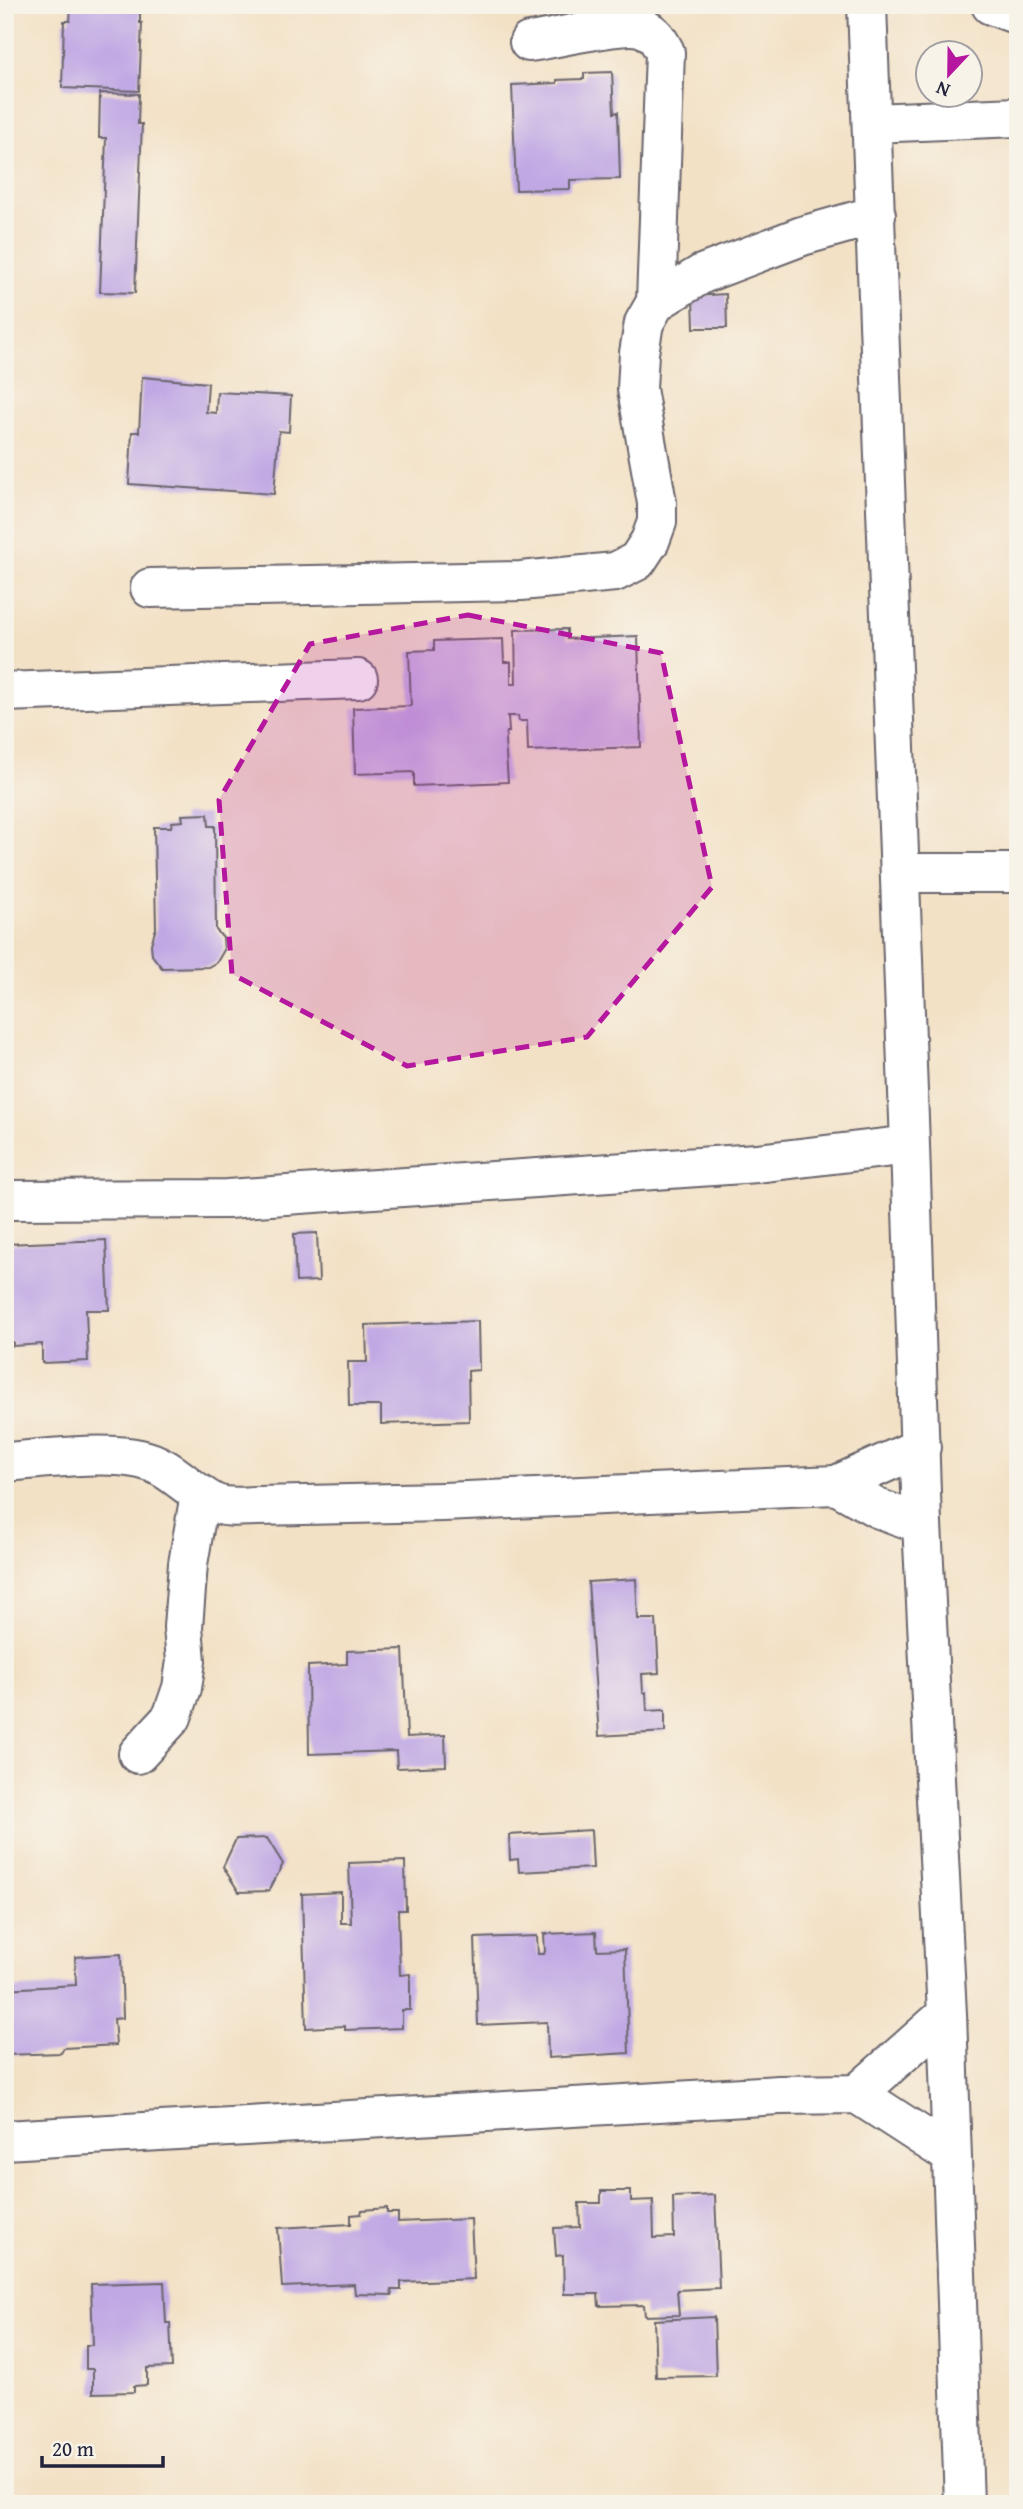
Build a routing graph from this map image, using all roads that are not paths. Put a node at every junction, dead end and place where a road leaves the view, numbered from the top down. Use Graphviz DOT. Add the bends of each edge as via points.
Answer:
graph roads {
  1 [pos="867,5"];
  2 [pos="991,5"];
  3 [pos="1018,15"];
  4 [pos="529,42"];
  5 [pos="1018,117"];
  6 [pos="872,123"];
  7 [pos="876,215"];
  8 [pos="656,302"];
  9 [pos="150,588"];
  10 [pos="358,679"];
  11 [pos="5,692"];
  12 [pos="900,873"];
  13 [pos="1018,873"];
  14 [pos="910,1145"];
  15 [pos="5,1200"];
  16 [pos="921,1447"];
  17 [pos="5,1462"];
  18 [pos="836,1485"];
  19 [pos="200,1494"];
  20 [pos="922,1524"];
  21 [pos="138,1754"];
  22 [pos="947,2014"];
  23 [pos="857,2094"];
  24 [pos="5,2140"];
  25 [pos="951,2155"];
  26 [pos="964,2504"];
  1 -- 6 [label="street"];
  2 -- 3 [label="street"];
  4 -- 8 [label="street" via="642,27 657,36 665,52"];
  5 -- 6 [label="street"];
  6 -- 7 [label="street"];
  7 -- 8 [label="street" via="802,236 702,274"];
  7 -- 12 [label="street"];
  8 -- 9 [label="street" via="644,323 637,389 657,522 636,561 615,572 521,581"];
  10 -- 11 [label="street"];
  12 -- 13 [label="street"];
  12 -- 14 [label="street"];
  14 -- 15 [label="street" via="757,1163 227,1199"];
  14 -- 16 [label="street"];
  16 -- 18 [label="street"];
  16 -- 20 [label="street"];
  17 -- 19 [label="street" via="117,1456 141,1459 163,1467"];
  18 -- 19 [label="street" via="227,1507"];
  18 -- 20 [label="street" via="877,1508"];
  19 -- 21 [label="street" via="188,1564 182,1688 172,1717"];
  20 -- 22 [label="street"];
  22 -- 23 [label="street"];
  22 -- 25 [label="street"];
  23 -- 24 [label="street"];
  23 -- 25 [label="street"];
  25 -- 26 [label="street"];
}
